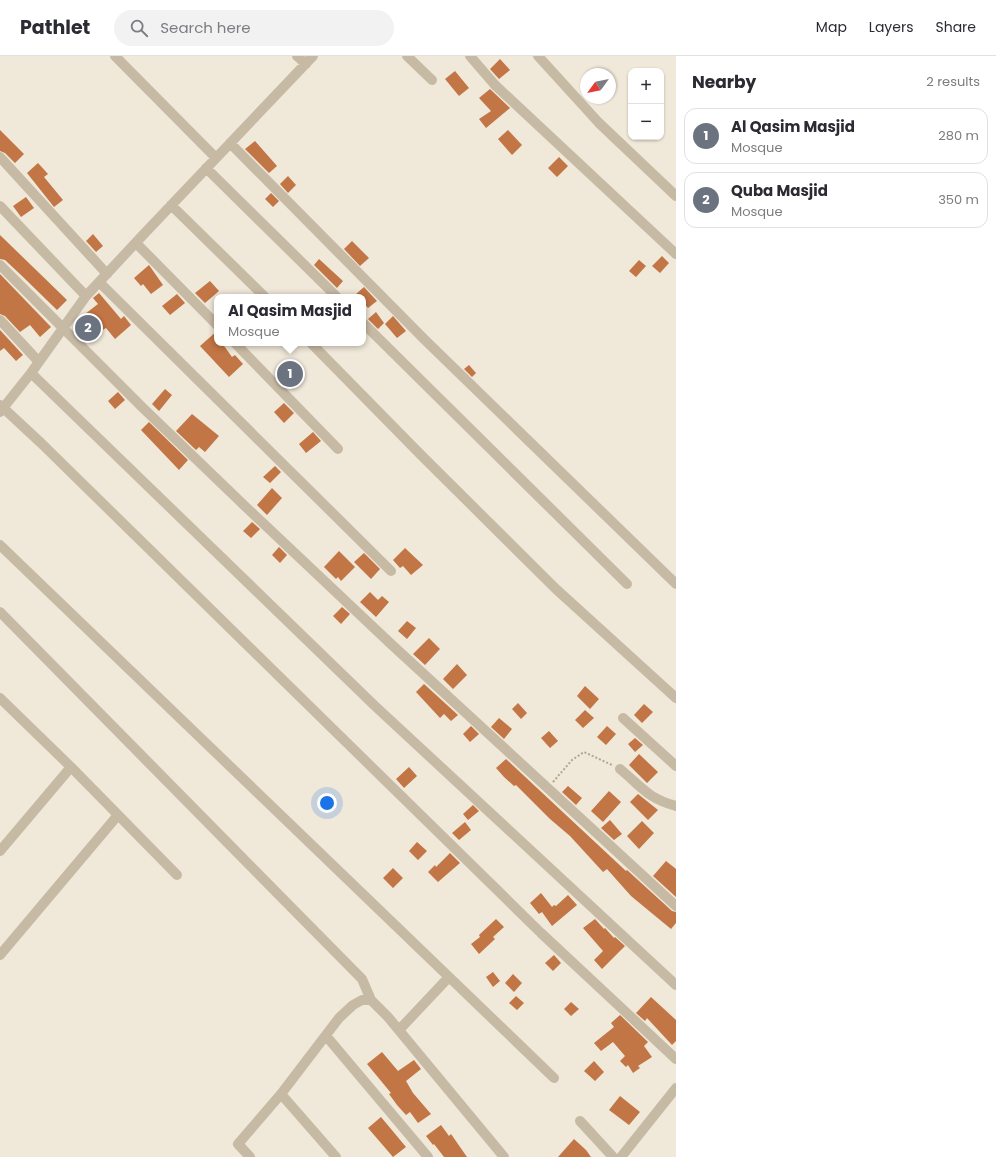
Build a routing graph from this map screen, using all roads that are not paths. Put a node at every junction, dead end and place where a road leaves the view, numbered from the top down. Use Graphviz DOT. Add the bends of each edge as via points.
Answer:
graph roads {
  1 [pos="115,56"];
  2 [pos="297,56"];
  3 [pos="314,56"];
  4 [pos="407,56"];
  5 [pos="470,56"];
  6 [pos="538,56"];
  7 [pos="306,64"];
  8 [pos="432,80"];
  9 [pos="230,143"];
  10 [pos="0,158"];
  11 [pos="216,158"];
  12 [pos="206,168"];
  13 [pos="676,196"];
  14 [pos="171,205"];
  15 [pos="0,206"];
  16 [pos="136,243"];
  17 [pos="676,254"];
  18 [pos="0,265"];
  19 [pos="107,274"];
  20 [pos="100,283"];
  21 [pos="262,294"];
  22 [pos="334,294"];
  23 [pos="86,296"];
  24 [pos="0,320"];
  25 [pos="214,322"];
  26 [pos="366,326"];
  27 [pos="64,328"];
  28 [pos="237,346"];
  29 [pos="314,346"];
  30 [pos="39,362"];
  31 [pos="32,373"];
  32 [pos="1,409"];
  33 [pos="338,449"];
  34 [pos="0,545"];
  35 [pos="391,571"];
  36 [pos="627,584"];
  37 [pos="676,584"];
  38 [pos="0,612"];
  39 [pos="0,698"];
  40 [pos="676,698"];
  41 [pos="623,718"];
  42 [pos="676,766"];
  43 [pos="71,767"];
  44 [pos="620,769"];
  45 [pos="676,806"];
  46 [pos="118,815"];
  47 [pos="0,851"];
  48 [pos="178,875"];
  49 [pos="676,906"];
  50 [pos="0,954"];
  51 [pos="449,977"];
  52 [pos="676,985"];
  53 [pos="371,1000"];
  54 [pos="399,1030"];
  55 [pos="327,1037"];
  56 [pos="676,1059"];
  57 [pos="554,1078"];
  58 [pos="676,1088"];
  59 [pos="281,1094"];
  60 [pos="580,1121"];
  61 [pos="250,1157"];
  62 [pos="336,1157"];
  63 [pos="428,1157"];
  64 [pos="504,1157"];
  65 [pos="613,1157"];
  66 [pos="621,1157"];
  1 -- 11 [label="street"];
  2 -- 7 [label="street"];
  3 -- 7 [label="street"];
  4 -- 8 [label="street"];
  5 -- 17 [label="street" via="495,85"];
  6 -- 13 [label="street" via="599,123"];
  7 -- 9 [label="street"];
  9 -- 11 [label="street"];
  9 -- 37 [label="street" via="424,339"];
  10 -- 19 [label="street"];
  11 -- 12 [label="street"];
  12 -- 14 [label="street"];
  12 -- 22 [label="street"];
  14 -- 16 [label="street"];
  14 -- 21 [label="street"];
  15 -- 23 [label="street"];
  16 -- 19 [label="street"];
  16 -- 25 [label="street"];
  18 -- 27 [label="street"];
  19 -- 20 [label="street"];
  20 -- 23 [label="street"];
  20 -- 35 [label="street"];
  23 -- 27 [label="street"];
  24 -- 30 [label="street"];
  26 -- 36 [label="street"];
  27 -- 30 [label="street"];
  27 -- 49 [label="street" via="143,408 391,644"];
  28 -- 33 [label="street"];
  29 -- 40 [label="street" via="556,589"];
  30 -- 31 [label="street"];
  31 -- 32 [label="street"];
  31 -- 52 [label="street" via="375,706"];
  32 -- 56 [label="street" via="41,443 535,927"];
  34 -- 51 [label="street"];
  38 -- 53 [label="street" via="362,979"];
  39 -- 43 [label="street"];
  41 -- 42 [label="street"];
  43 -- 46 [label="street"];
  43 -- 47 [label="street"];
  44 -- 45 [label="street" via="648,795"];
  46 -- 48 [label="street"];
  46 -- 50 [label="street"];
  51 -- 54 [label="street"];
  51 -- 57 [label="street"];
  53 -- 54 [label="street"];
  53 -- 55 [label="street" via="362,1000 353,1005 339,1018"];
  54 -- 64 [label="street"];
  55 -- 59 [label="street"];
  55 -- 63 [label="street"];
  58 -- 66 [label="street"];
  59 -- 61 [label="street" via="238,1144"];
  59 -- 62 [label="street"];
  60 -- 65 [label="street"];
}
